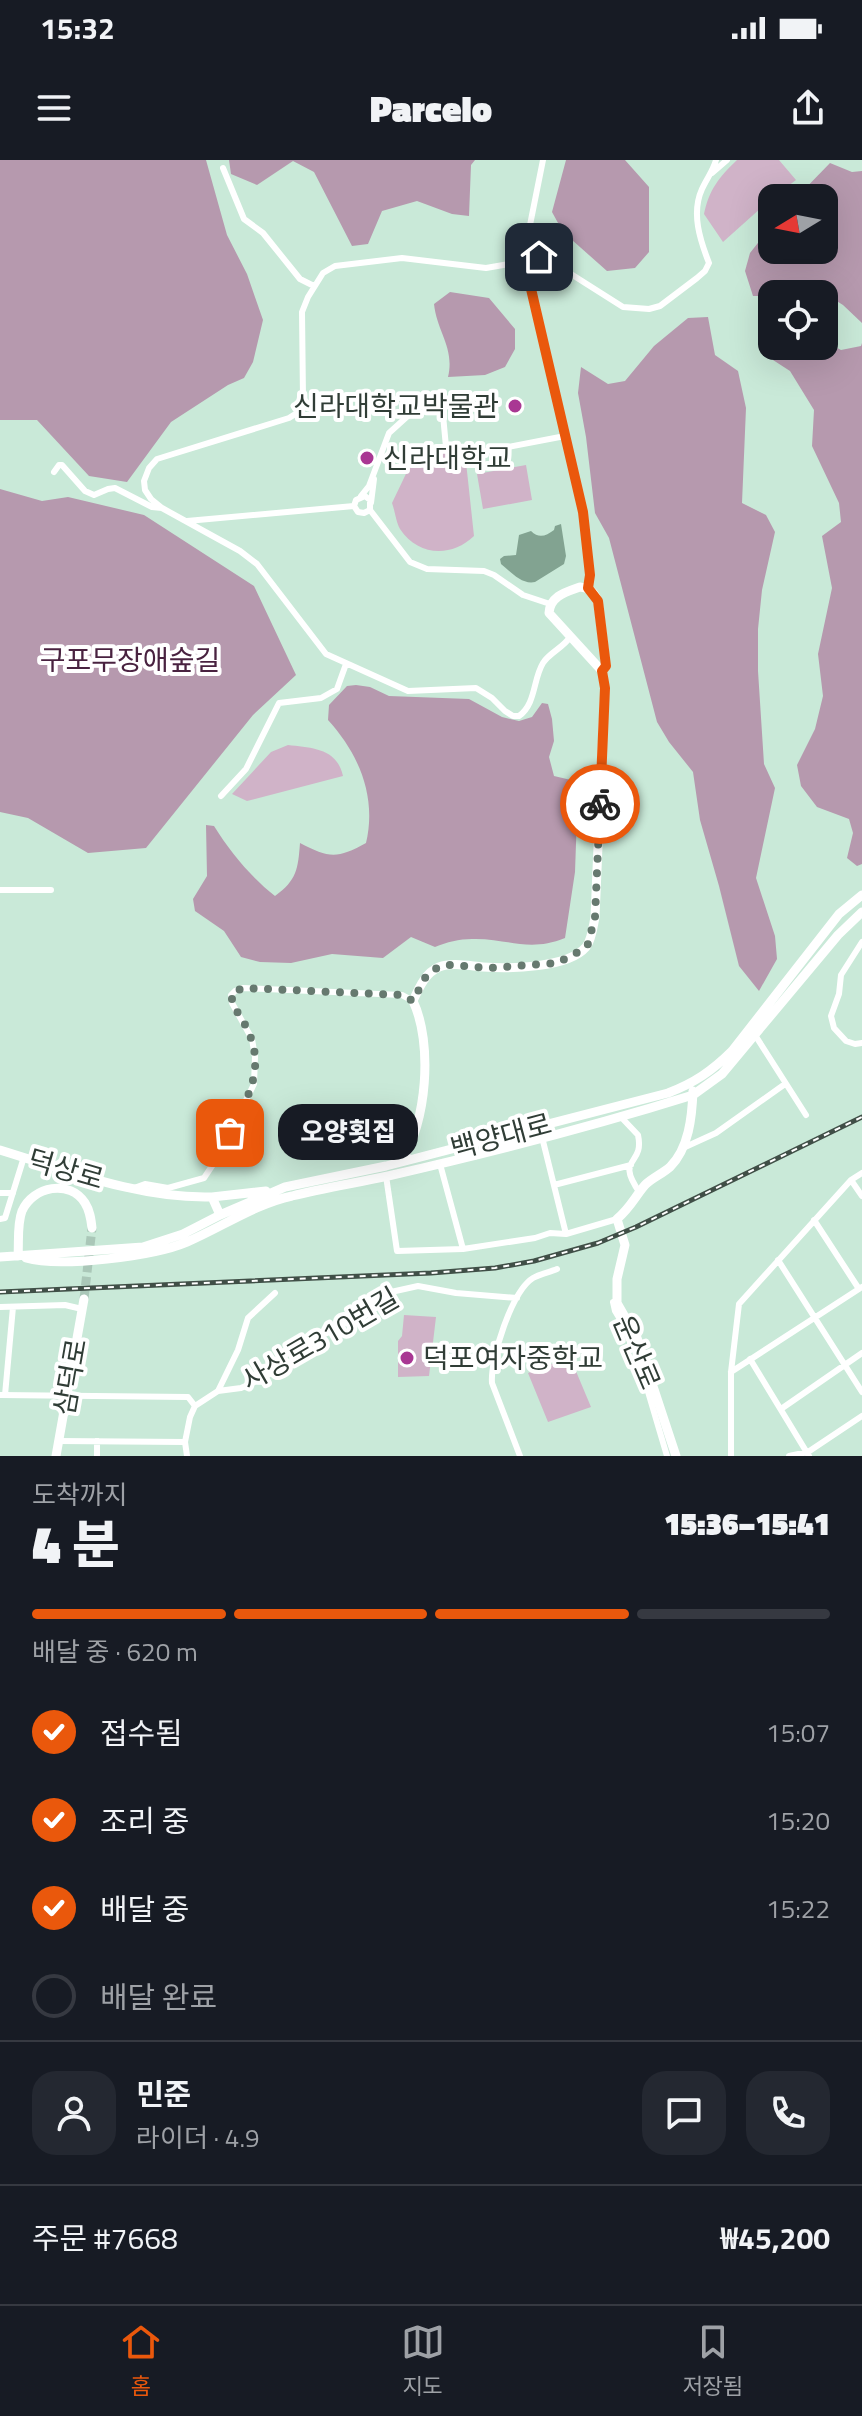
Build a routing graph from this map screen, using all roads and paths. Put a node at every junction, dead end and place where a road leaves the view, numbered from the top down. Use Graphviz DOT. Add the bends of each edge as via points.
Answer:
graph roads {
  1 [pos="543,160"];
  2 [pos="716,160"];
  3 [pos="727,160"];
  4 [pos="223,168"];
  5 [pos="712,173"];
  6 [pos="526,245"];
  7 [pos="539,260"];
  8 [pos="509,264"];
  9 [pos="528,276"];
  10 [pos="314,286"];
  11 [pos="565,436"];
  12 [pos="375,470"];
  13 [pos="54,472"];
  14 [pos="361,496"];
  15 [pos="354,506"];
  16 [pos="370,506"];
  17 [pos="162,508"];
  18 [pos="186,521"];
  19 [pos="588,588"];
  20 [pos="550,604"];
  21 [pos="571,636"];
  22 [pos="346,664"];
  23 [pos="602,671"];
  24 [pos="221,796"];
  25 [pos="0,890"];
  26 [pos="51,890"];
  27 [pos="862,895"];
  28 [pos="862,912"];
  29 [pos="861,946"];
  30 [pos="413,1001"];
  31 [pos="755,1035"];
  32 [pos="862,1043"];
  33 [pos="692,1083"];
  34 [pos="785,1084"];
  35 [pos="693,1095"];
  36 [pos="806,1115"];
  37 [pos="620,1116"];
  38 [pos="542,1137"];
  39 [pos="683,1148"];
  40 [pos="0,1150"];
  41 [pos="24,1157"];
  42 [pos="440,1164"];
  43 [pos="631,1165"];
  44 [pos="402,1167"];
  45 [pos="862,1173"];
  46 [pos="386,1176"];
  47 [pos="851,1180"];
  48 [pos="554,1185"];
  49 [pos="285,1187"];
  50 [pos="132,1188"];
  51 [pos="0,1193"];
  52 [pos="13,1193"];
  53 [pos="640,1193"];
  54 [pos="862,1196"];
  55 [pos="212,1197"];
  56 [pos="220,1215"];
  57 [pos="0,1219"];
  58 [pos="617,1219"];
  59 [pos="814,1220"];
  60 [pos="92,1228"];
  61 [pos="566,1234"];
  62 [pos="463,1249"];
  63 [pos="18,1256"];
  64 [pos="0,1257"];
  65 [pos="778,1260"];
  66 [pos="557,1269"];
  67 [pos="861,1288"];
  68 [pos="275,1293"];
  69 [pos="517,1298"];
  70 [pos="613,1302"];
  71 [pos="83,1304"];
  72 [pos="0,1307"];
  73 [pos="13,1307"];
  74 [pos="815,1318"];
  75 [pos="862,1353"];
  76 [pos="750,1359"];
  77 [pos="845,1365"];
  78 [pos="731,1372"];
  79 [pos="218,1391"];
  80 [pos="862,1392"];
  81 [pos="3,1395"];
  82 [pos="66,1396"];
  83 [pos="195,1406"];
  84 [pos="781,1409"];
  85 [pos="862,1416"];
  86 [pos="59,1441"];
  87 [pos="97,1441"];
  88 [pos="185,1442"];
  89 [pos="808,1454"];
  90 [pos="56,1456"];
  91 [pos="97,1456"];
  92 [pos="187,1456"];
  93 [pos="520,1456"];
  94 [pos="667,1456"];
  95 [pos="676,1456"];
  96 [pos="731,1456"];
  97 [pos="789,1456"];
  1 -- 6 [label="street"];
  2 -- 5 [label="street"];
  3 -- 5 [label="street"];
  4 -- 10 [label="street" via="244,219 263,233 300,279"];
  5 -- 7 [label="street" via="697,204 709,263 660,306 623,307 552,262"];
  6 -- 7 [label="street"];
  6 -- 8 [label="street" via="511,252"];
  7 -- 9 [label="street"];
  8 -- 9 [label="street" via="516,274"];
  8 -- 10 [label="street" via="486,268 402,258 375,261 335,266"];
  9 -- 11 [label="street"];
  10 -- 17 [label="street" via="302,312 300,411 157,459 144,481 145,490"];
  11 -- 12 [label="street" via="452,454 446,447 443,415 432,402 421,404 389,433"];
  11 -- 19 [label="street" via="583,512"];
  12 -- 14 [label="street"];
  12 -- 16 [label="street"];
  13 -- 17 [label="street" via="62,465 94,495 115,488"];
  14 -- 15 [label="street"];
  14 -- 16 [label="street"];
  15 -- 16 [label="street" via="361,513"];
  15 -- 18 [label="street"];
  16 -- 20 [label="street" via="410,562 427,569 484,571 523,595"];
  17 -- 18 [label="street"];
  18 -- 22 [label="street" via="257,564 319,648"];
  19 -- 20 [label="main road" via="567,592"];
  19 -- 23 [label="main road" via="598,601 606,666"];
  20 -- 21 [label="main road" via="552,619"];
  21 -- 22 [label="street" via="544,659 528,707 519,716 476,688 408,691"];
  21 -- 23 [label="main road"];
  22 -- 24 [label="street" via="337,689 321,698 279,703 246,769"];
  23 -- 30 [label="main road" via="595,917 588,944 557,963 438,967"];
  25 -- 26 [label="street"];
  27 -- 33 [label="main road, 백양대로" via="839,914 732,1051"];
  28 -- 31 [label="main road, 백양대로"];
  29 -- 32 [label="street" via="841,975 831,1016 846,1041"];
  30 -- 44 [label="main road" via="422,1036 423,1102"];
  30 -- 50 [label="street, 덕상로" via="402,995 235,991 232,1003 252,1039 254,1084 218,1157 204,1178 168,1188"];
  31 -- 34 [label="street"];
  31 -- 35 [label="main road, 백양대로" via="722,1074"];
  33 -- 35 [label="main road"];
  33 -- 44 [label="main road, 백양대로"];
  34 -- 36 [label="street"];
  34 -- 39 [label="street" via="716,1133"];
  35 -- 37 [label="main road, 백양대로"];
  35 -- 39 [label="main road"];
  37 -- 38 [label="main road, 백양대로"];
  37 -- 43 [label="street" via="638,1135 639,1149"];
  38 -- 42 [label="main road, 백양대로"];
  38 -- 48 [label="street, 백양대로"];
  39 -- 53 [label="main road"];
  40 -- 41 [label="main road, 덕상로"];
  41 -- 50 [label="main road, 덕상로"];
  41 -- 52 [label="street"];
  42 -- 44 [label="main road, 백양대로"];
  42 -- 62 [label="street, 백양대로"];
  43 -- 48 [label="street"];
  43 -- 53 [label="street" via="629,1177"];
  44 -- 46 [label="main road, 백양대로"];
  44 -- 49 [label="main road, 백양대로"];
  45 -- 47 [label="street"];
  46 -- 62 [label="street" via="397,1251"];
  46 -- 63 [label="main road, 백양대로" via="289,1196 185,1243 145,1254 40,1262"];
  47 -- 54 [label="street"];
  47 -- 59 [label="street"];
  48 -- 61 [label="street, 백양대로"];
  49 -- 55 [label="main road, 덕상로"];
  49 -- 56 [label="main road, 백양대로"];
  50 -- 55 [label="main road, 덕상로" via="165,1196"];
  51 -- 52 [label="street"];
  52 -- 57 [label="street" via="5,1218"];
  53 -- 58 [label="main road"];
  55 -- 56 [label="main road"];
  56 -- 63 [label="main road, 백양대로" via="143,1247"];
  58 -- 61 [label="street"];
  58 -- 95 [label="main road, 운산로" via="625,1245 617,1303 637,1338"];
  59 -- 65 [label="street"];
  59 -- 67 [label="street"];
  60 -- 63 [label="main road" via="87,1206 77,1194 44,1190 21,1212"];
  61 -- 62 [label="street"];
  63 -- 64 [label="main road, 백양대로"];
  65 -- 74 [label="street"];
  65 -- 78 [label="street" via="739,1304"];
  66 -- 69 [label="street" via="531,1278"];
  67 -- 74 [label="street"];
  68 -- 79 [label="street, 사상로310번길" via="248,1318"];
  69 -- 79 [label="street, 사상로310번길" via="418,1286 391,1292 263,1378"];
  69 -- 93 [label="street" via="491,1372"];
  70 -- 94 [label="street" via="633,1341"];
  71 -- 73 [label="street"];
  71 -- 82 [label="main road, 삼덕로"];
  72 -- 73 [label="street"];
  73 -- 81 [label="street"];
  74 -- 76 [label="street"];
  74 -- 77 [label="street"];
  75 -- 77 [label="street"];
  76 -- 78 [label="street"];
  76 -- 84 [label="street"];
  77 -- 80 [label="street"];
  77 -- 84 [label="street"];
  78 -- 96 [label="street"];
  79 -- 83 [label="street, 사상로310번길"];
  81 -- 82 [label="street"];
  82 -- 83 [label="street" via="188,1397"];
  82 -- 86 [label="main road, 삼덕로"];
  83 -- 88 [label="street"];
  84 -- 89 [label="street"];
  85 -- 89 [label="street"];
  86 -- 87 [label="street"];
  86 -- 90 [label="main road, 삼덕로"];
  87 -- 88 [label="street"];
  87 -- 91 [label="street"];
  88 -- 92 [label="street"];
  89 -- 97 [label="street"];
}
